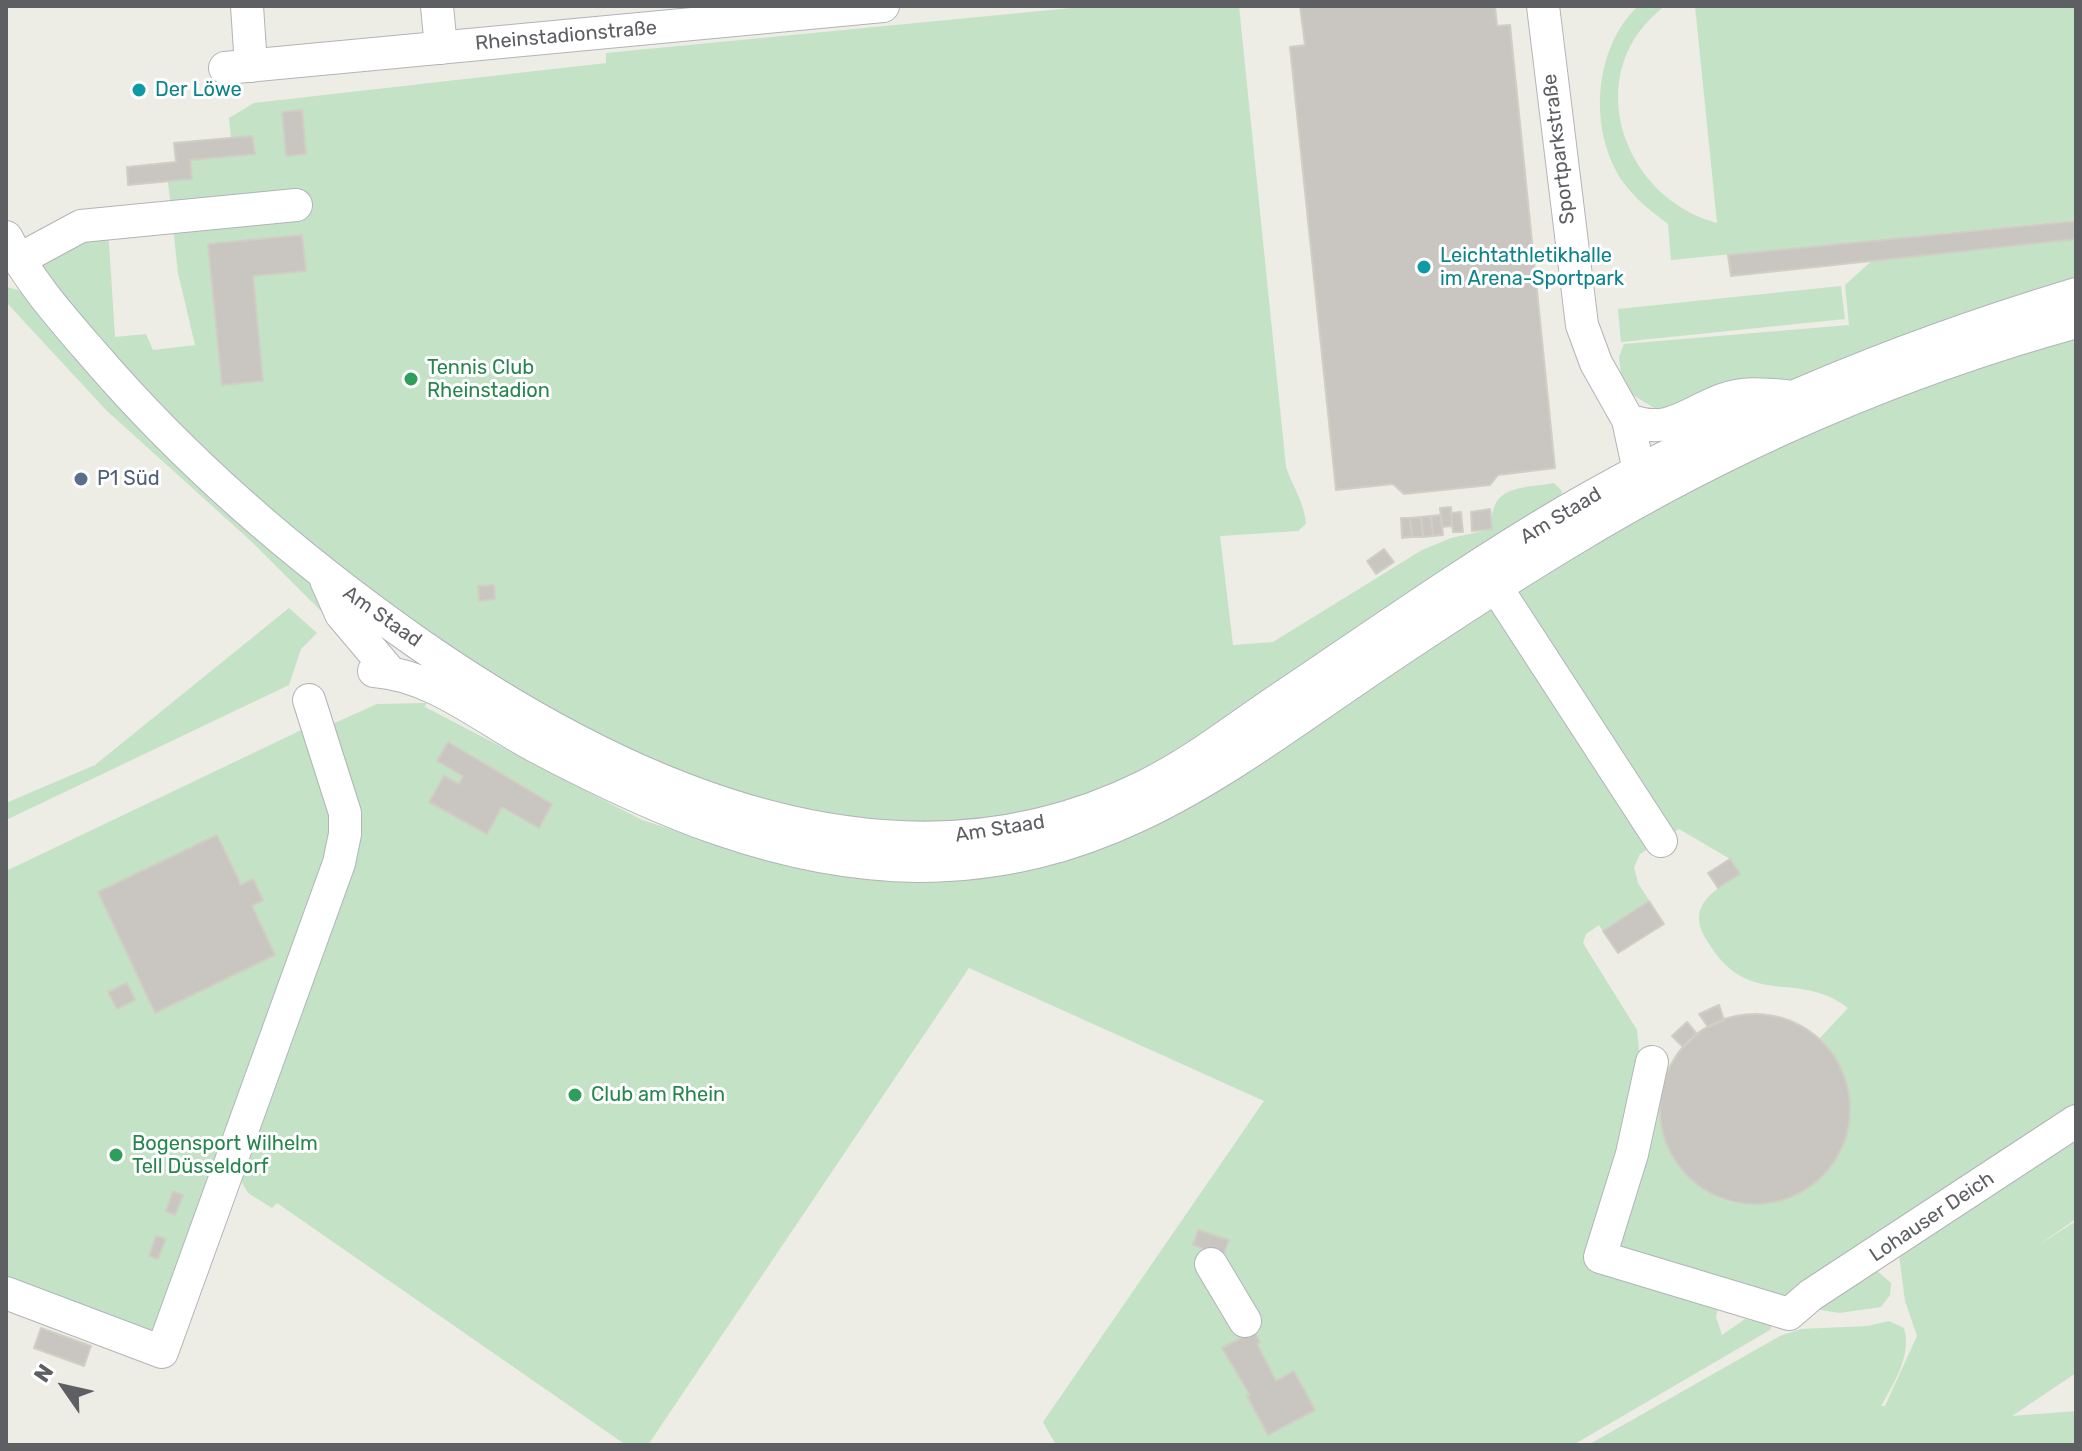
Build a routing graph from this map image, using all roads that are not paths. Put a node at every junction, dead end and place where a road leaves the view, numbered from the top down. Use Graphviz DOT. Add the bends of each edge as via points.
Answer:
graph roads {
  1 [pos="247,6"];
  2 [pos="437,6"];
  3 [pos="883,6"];
  4 [pos="1543,6"];
  5 [pos="441,48"];
  6 [pos="296,205"];
  7 [pos="16,264"];
  8 [pos="2076,294"];
  9 [pos="2076,322"];
  10 [pos="1792,396"];
  11 [pos="1628,420"];
  12 [pos="1639,471"];
  13 [pos="325,577"];
  14 [pos="1496,587"];
  15 [pos="432,670"];
  16 [pos="309,700"];
  17 [pos="1661,841"];
  18 [pos="1652,1062"];
  19 [pos="2076,1121"];
  20 [pos="1211,1264"];
  21 [pos="6,1293"];
  22 [pos="1245,1321"];
  1 -- 5 [label="street, Rheinstadionstraße" via="238,67"];
  2 -- 5 [label="street"];
  3 -- 5 [label="street, Rheinstadionstraße"];
  4 -- 11 [label="street, Sportparkstraße" via="1582,325"];
  6 -- 7 [label="street" via="81,226"];
  7 -- 13 [label="street, Am Staad" via="117,383 179,446"];
  8 -- 10 [label="street, Am Staad" via="1937,338"];
  9 -- 14 [label="street, Am Staad" via="1934,368 1793,424 1628,507"];
  10 -- 11 [label="street" via="1742,394 1666,426"];
  10 -- 12 [label="street, Am Staad"];
  11 -- 12 [label="street, Sportparkstraße"];
  12 -- 15 [label="street, Am Staad" via="1449,585 1149,784 1097,807 1008,831 923,839 857,836 747,812"];
  13 -- 15 [label="street, Am Staad"];
  13 -- 15 [label="street, Am Staad" via="341,614 382,671"];
  14 -- 15 [label="street, Am Staad" via="1170,803 1084,840 966,864 835,860 735,835 585,772"];
  14 -- 17 [label="street"];
  16 -- 21 [label="street" via="345,813 339,863 162,1352"];
  18 -- 19 [label="street, Lohauser Deich" via="1632,1154 1600,1257 1789,1314"];
  20 -- 22 [label="street"];
}
